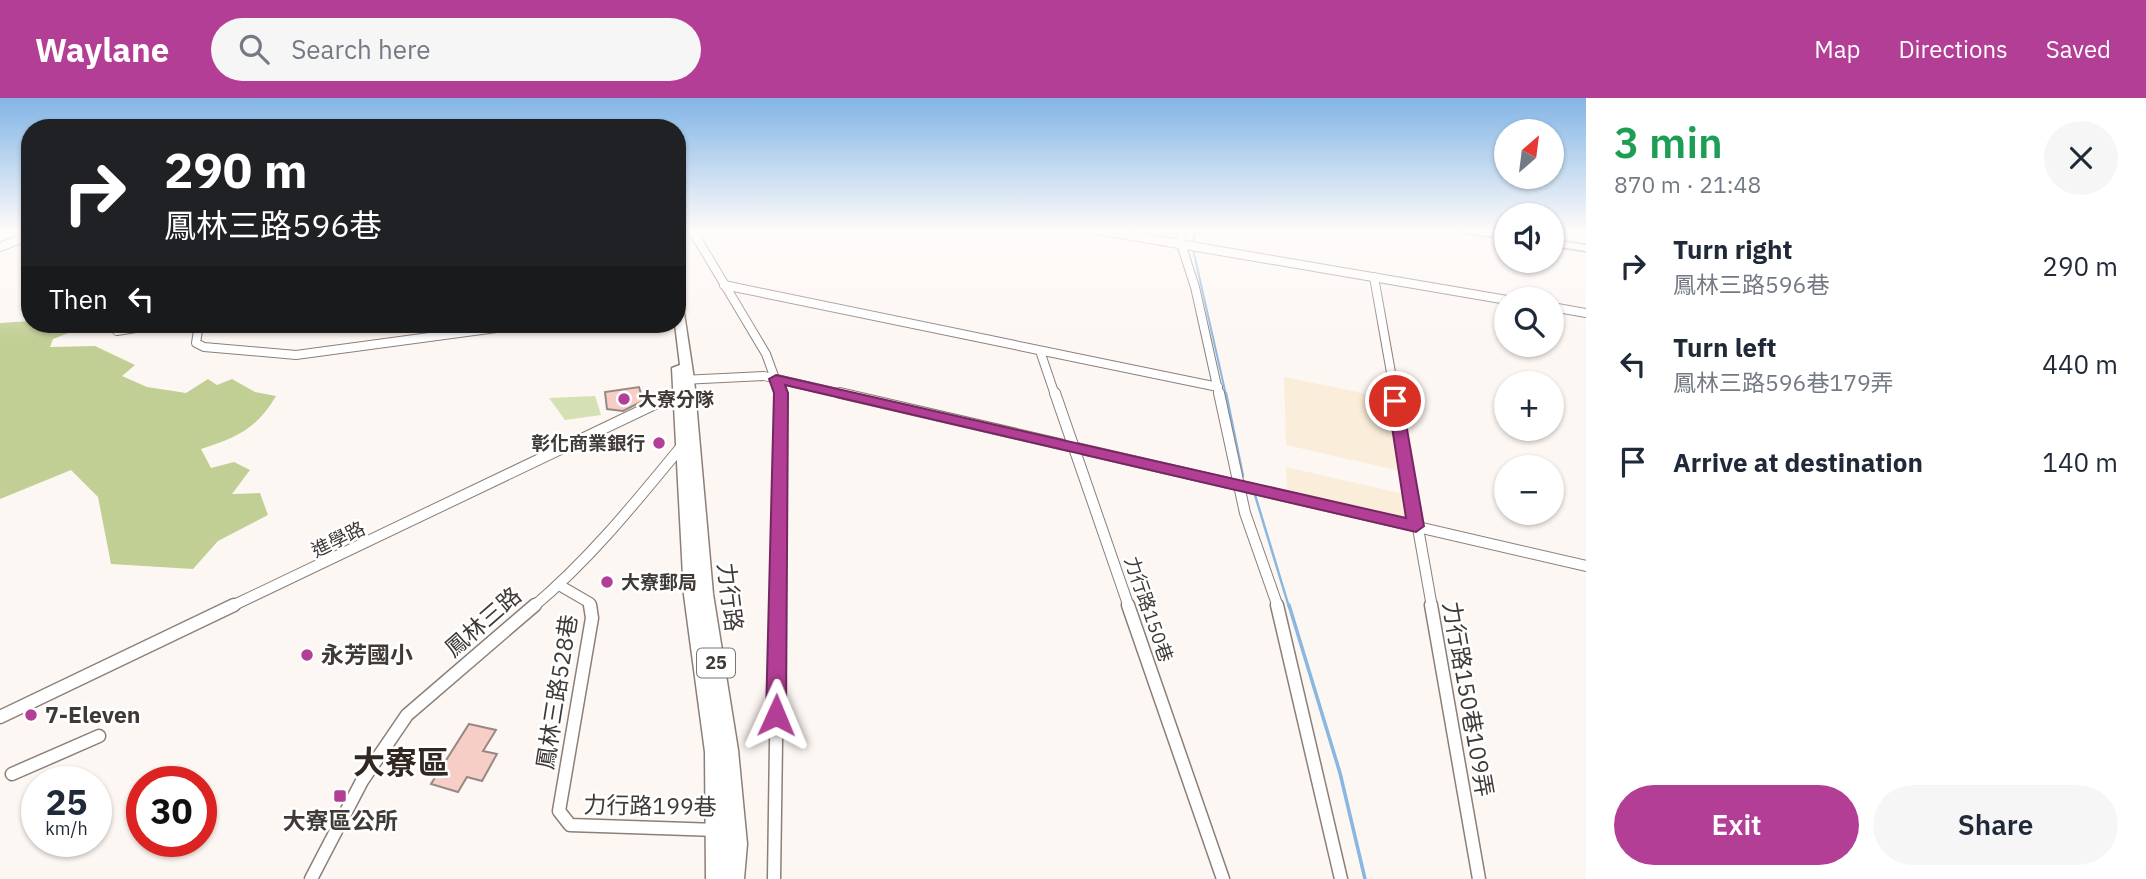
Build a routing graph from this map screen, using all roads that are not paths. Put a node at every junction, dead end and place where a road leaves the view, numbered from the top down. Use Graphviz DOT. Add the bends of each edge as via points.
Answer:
graph roads {
  1 [pos="713,266"];
  2 [pos="1188,266"];
  3 [pos="1312,266"];
  4 [pos="1374,277"];
  5 [pos="724,285"];
  6 [pos="1494,298"];
  7 [pos="1564,309"];
  8 [pos="1586,313"];
  9 [pos="198,333"];
  10 [pos="459,333"];
  11 [pos="674,333"];
  12 [pos="680,333"];
  13 [pos="1040,351"];
  14 [pos="776,379"];
  15 [pos="684,385"];
  16 [pos="1218,387"];
  17 [pos="686,446"];
  18 [pos="1076,447"];
  19 [pos="1238,484"];
  20 [pos="1416,526"];
  21 [pos="1586,566"];
  22 [pos="559,584"];
  23 [pos="0,718"];
  24 [pos="99,736"];
  25 [pos="12,774"];
  26 [pos="564,821"];
  27 [pos="736,828"];
  28 [pos="718,830"];
  29 [pos="311,879"];
  30 [pos="716,879"];
  31 [pos="734,879"];
  32 [pos="774,879"];
  33 [pos="1223,879"];
  34 [pos="1341,879"];
  35 [pos="1479,879"];
  1 -- 5 [label="street"];
  2 -- 16 [label="street"];
  3 -- 4 [label="street"];
  4 -- 6 [label="street"];
  4 -- 20 [label="street, 力行路150巷109弄"];
  5 -- 13 [label="street"];
  5 -- 14 [label="street"];
  7 -- 8 [label="street"];
  9 -- 10 [label="street" via="196,343 204,347 296,355"];
  11 -- 15 [label="main road, 25"];
  12 -- 15 [label="main road, 25"];
  13 -- 16 [label="street"];
  13 -- 18 [label="street, 力行路150巷"];
  14 -- 15 [label="street" via="764,376"];
  14 -- 18 [label="street"];
  14 -- 32 [label="street" via="781,393"];
  15 -- 17 [label="main road, 25"];
  15 -- 23 [label="street, 進學路" via="437,511"];
  16 -- 19 [label="street"];
  17 -- 22 [label="street, 鳳林三路"];
  17 -- 27 [label="main road, 力行路 / 25"];
  17 -- 28 [label="main road, 力行路 / 25" via="692,595 714,752"];
  18 -- 19 [label="street"];
  18 -- 33 [label="street, 力行路150巷"];
  19 -- 20 [label="street"];
  19 -- 34 [label="street" via="1283,622"];
  20 -- 21 [label="street"];
  20 -- 35 [label="street, 力行路150巷109弄"];
  22 -- 26 [label="street, 鳳林三路528巷" via="590,603 592,609 559,811"];
  22 -- 29 [label="street, 鳳林三路" via="407,715 362,781"];
  24 -- 25 [label="street"];
  26 -- 28 [label="street, 力行路199巷" via="570,825"];
  27 -- 28 [label="street, 力行路199巷"];
  27 -- 31 [label="main road, 力行路 / 25"];
  28 -- 30 [label="main road, 力行路 / 25"];
}
